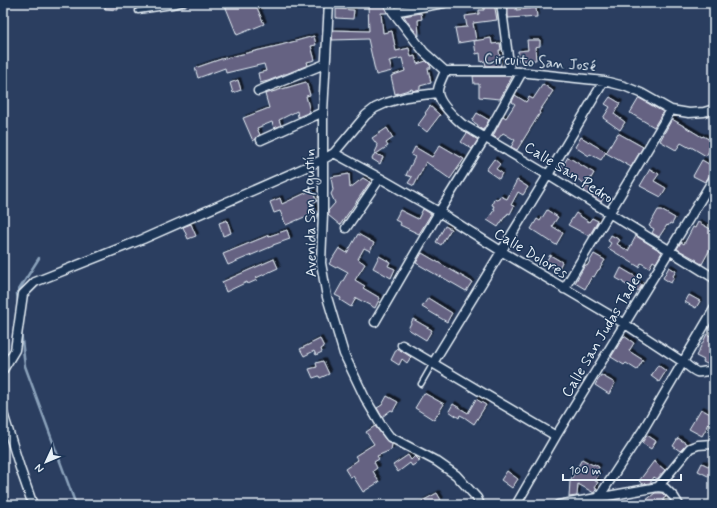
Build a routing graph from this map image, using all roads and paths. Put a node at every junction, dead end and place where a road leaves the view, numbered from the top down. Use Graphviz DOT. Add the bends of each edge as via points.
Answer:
graph roads {
  1 [pos="185,3"];
  2 [pos="330,3"];
  3 [pos="388,3"];
  4 [pos="444,3"];
  5 [pos="501,3"];
  6 [pos="138,11"];
  7 [pos="393,12"];
  8 [pos="325,64"];
  9 [pos="445,71"];
  10 [pos="510,71"];
  11 [pos="522,72"];
  12 [pos="604,81"];
  13 [pos="258,91"];
  14 [pos="438,93"];
  15 [pos="714,108"];
  16 [pos="671,110"];
  17 [pos="323,112"];
  18 [pos="485,138"];
  19 [pos="260,140"];
  20 [pos="334,153"];
  21 [pos="322,160"];
  22 [pos="548,175"];
  23 [pos="380,178"];
  24 [pos="714,178"];
  25 [pos="439,212"];
  26 [pos="610,214"];
  27 [pos="346,228"];
  28 [pos="670,250"];
  29 [pos="501,251"];
  30 [pos="714,278"];
  31 [pos="564,289"];
  32 [pos="714,309"];
  33 [pos="375,322"];
  34 [pos="625,324"];
  35 [pos="402,345"];
  36 [pos="433,362"];
  37 [pos="683,362"];
  38 [pos="3,370"];
  39 [pos="714,372"];
  40 [pos="421,384"];
  41 [pos="3,413"];
  42 [pos="556,436"];
  43 [pos="714,443"];
  44 [pos="658,486"];
  45 [pos="599,497"];
  46 [pos="33,505"];
  47 [pos="480,505"];
  48 [pos="516,505"];
  49 [pos="558,505"];
  50 [pos="679,505"];
  1 -- 6 [label="lane"];
  2 -- 8 [label="street, Avenida San Agustín"];
  3 -- 7 [label="street"];
  4 -- 7 [label="street"];
  5 -- 10 [label="street"];
  7 -- 9 [label="street" via="424,52"];
  8 -- 13 [label="street"];
  8 -- 17 [label="street, Avenida San Agustín"];
  9 -- 10 [label="street, Circuito San José"];
  9 -- 14 [label="street"];
  10 -- 11 [label="street, Circuito San José"];
  11 -- 12 [label="street, Circuito San José"];
  11 -- 18 [label="street"];
  12 -- 16 [label="street, Circuito San José" via="641,92"];
  12 -- 22 [label="street"];
  14 -- 18 [label="street, Calle San Pedro" via="453,116"];
  14 -- 20 [label="street" via="406,97 375,108"];
  15 -- 16 [label="street, Circuito San José" via="689,113"];
  16 -- 26 [label="street"];
  17 -- 19 [label="street"];
  17 -- 21 [label="street, Avenida San Agustín"];
  18 -- 22 [label="street, Calle San Pedro"];
  18 -- 25 [label="street"];
  20 -- 21 [label="street"];
  20 -- 23 [label="street, Calle Dolores"];
  21 -- 38 [label="street" via="143,239 35,282 23,294 15,350"];
  21 -- 47 [label="street, Avenida San Agustín" via="322,263 328,297 344,354 364,398 390,437 456,474"];
  22 -- 26 [label="street, Calle San Pedro"];
  22 -- 29 [label="street"];
  23 -- 25 [label="street, Calle Dolores"];
  23 -- 27 [label="street"];
  24 -- 28 [label="street, Calle San Judas Tadeo"];
  25 -- 29 [label="street, Calle Dolores"];
  25 -- 33 [label="street"];
  26 -- 28 [label="street, Calle San Pedro"];
  26 -- 31 [label="street"];
  28 -- 30 [label="street, Calle San Pedro"];
  28 -- 34 [label="street, Calle San Judas Tadeo"];
  29 -- 31 [label="street, Calle Dolores"];
  29 -- 36 [label="street"];
  31 -- 34 [label="street, Calle Dolores"];
  32 -- 37 [label="street"];
  34 -- 37 [label="street, Calle Dolores"];
  34 -- 42 [label="street, Calle San Judas Tadeo"];
  35 -- 36 [label="street"];
  36 -- 40 [label="lane"];
  36 -- 42 [label="street"];
  37 -- 39 [label="street, Calle Dolores" via="698,372"];
  37 -- 45 [label="street"];
  41 -- 46 [label="street"];
  42 -- 48 [label="street, Calle San Judas Tadeo"];
  43 -- 44 [label="street" via="690,448"];
  44 -- 45 [label="street"];
  44 -- 50 [label="street" via="665,488"];
  45 -- 49 [label="street"];
}
